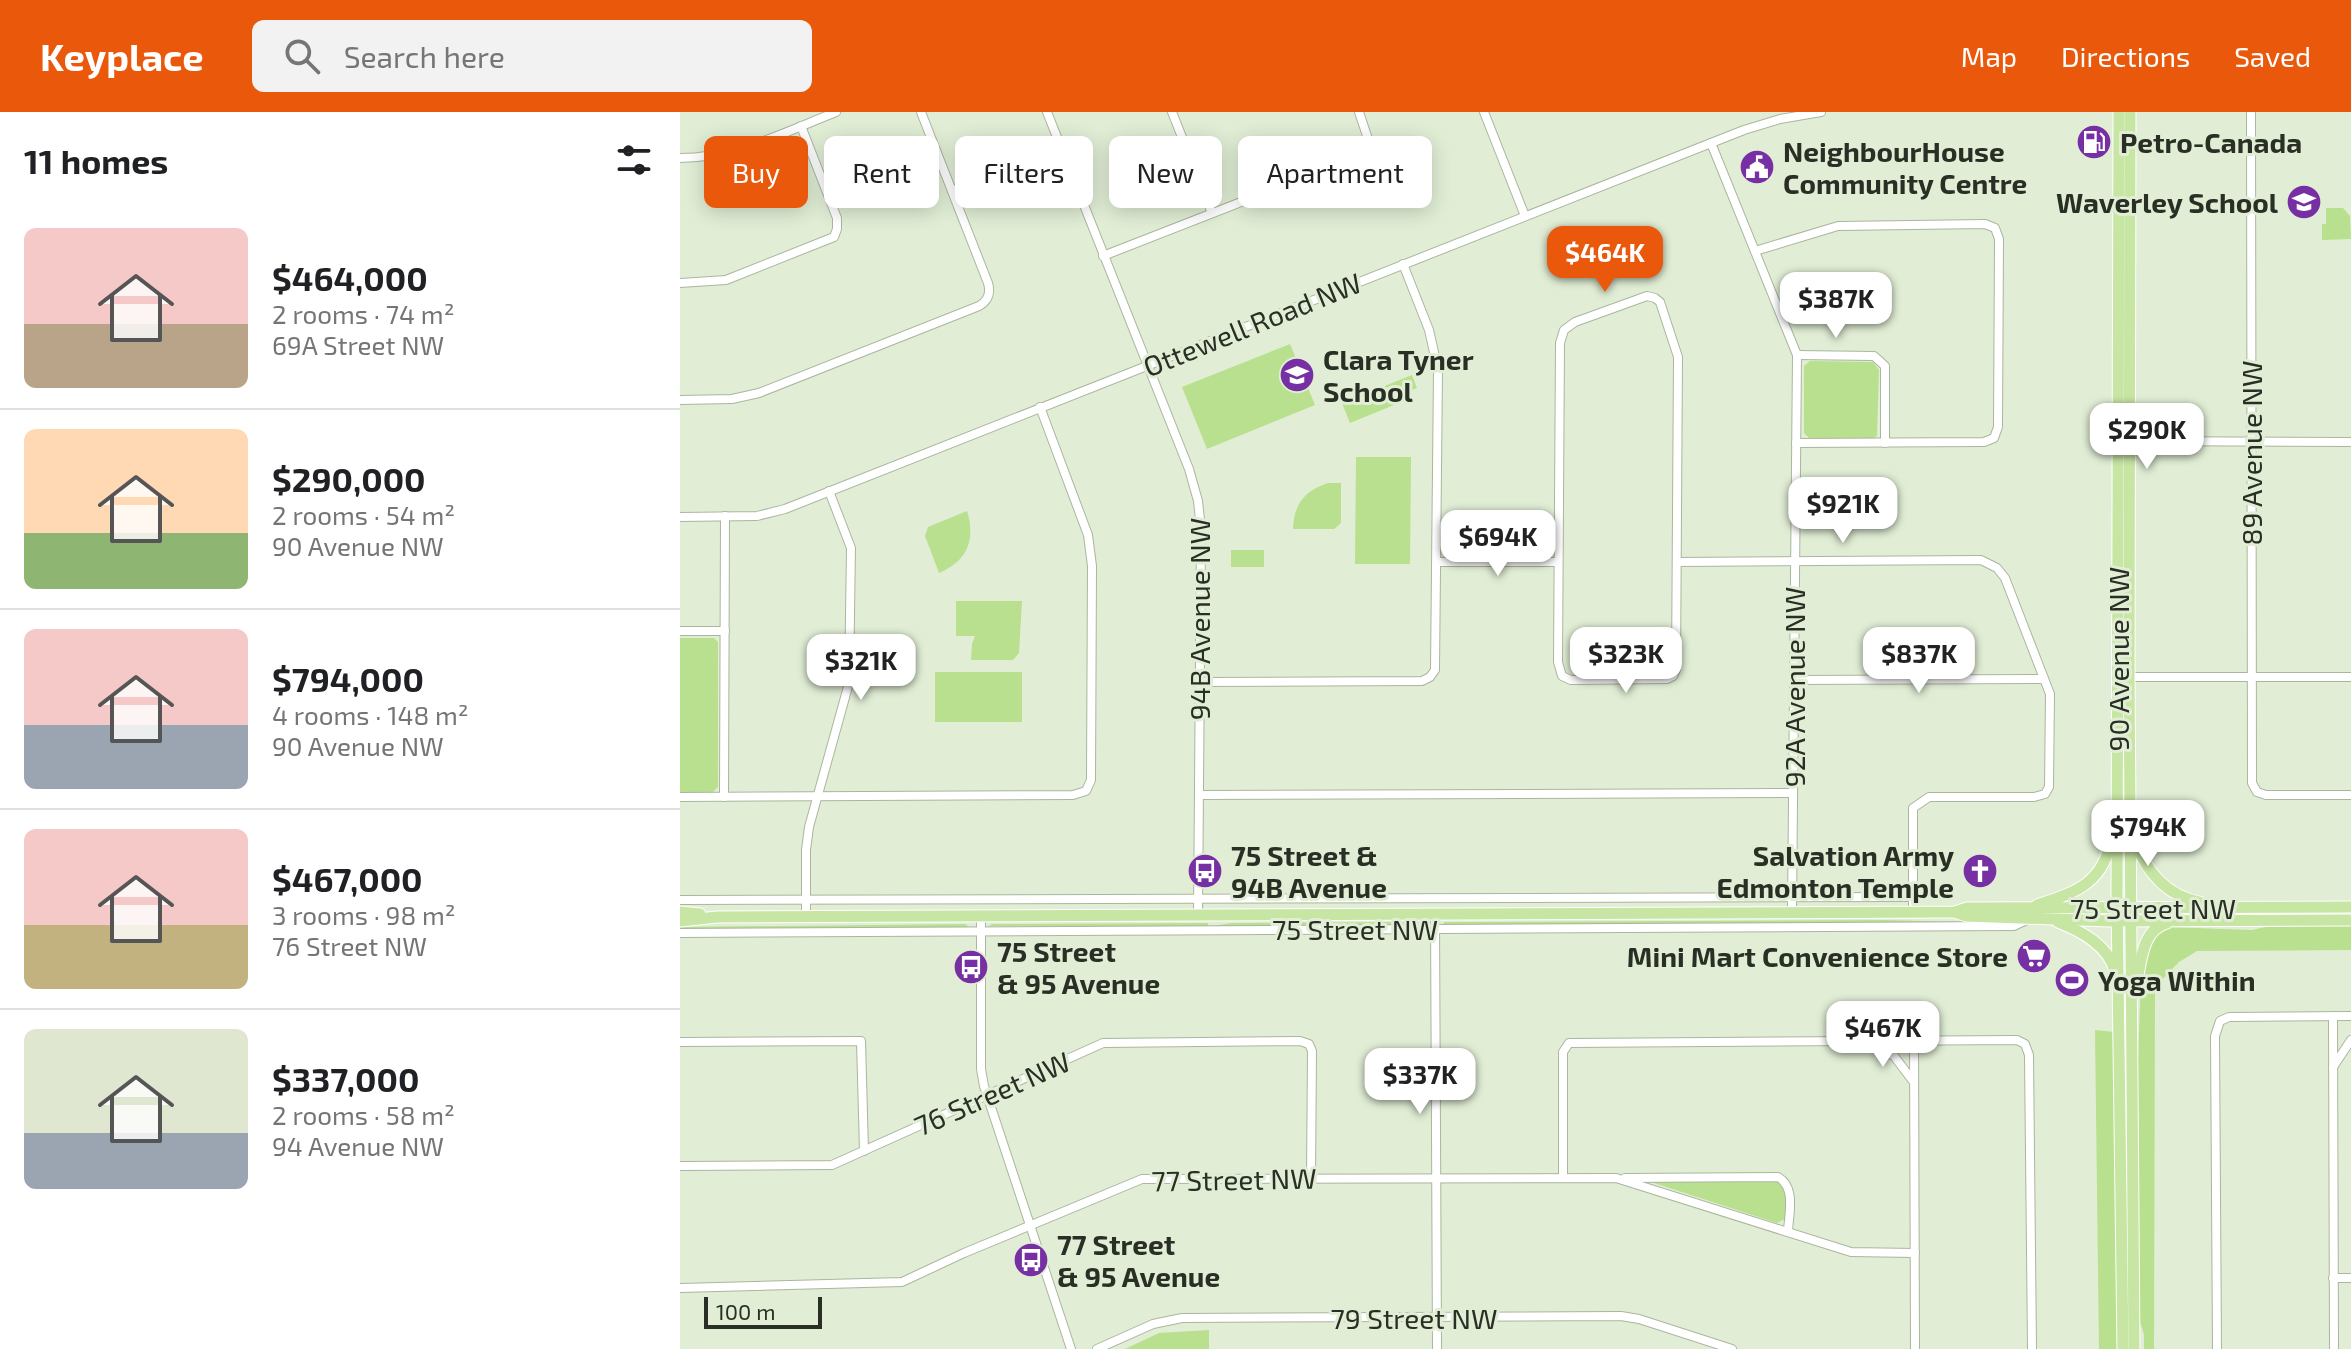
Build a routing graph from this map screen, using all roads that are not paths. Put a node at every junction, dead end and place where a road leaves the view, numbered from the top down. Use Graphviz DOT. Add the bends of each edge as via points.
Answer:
graph roads {
  1 [pos="836,112"];
  2 [pos="921,112"];
  3 [pos="1047,112"];
  4 [pos="1172,112"];
  5 [pos="1359,112"];
  6 [pos="1484,112"];
  7 [pos="1821,112"];
  8 [pos="2119,112"];
  9 [pos="2130,112"];
  10 [pos="2251,112"];
  11 [pos="801,126"];
  12 [pos="1056,136"];
  13 [pos="1711,143"];
  14 [pos="680,158"];
  15 [pos="955,190"];
  16 [pos="952,191"];
  17 [pos="1084,208"];
  18 [pos="1212,213"];
  19 [pos="1525,216"];
  20 [pos="1755,251"];
  21 [pos="1103,256"];
  22 [pos="1403,264"];
  23 [pos="680,283"];
  24 [pos="1797,355"];
  25 [pos="1146,366"];
  26 [pos="680,400"];
  27 [pos="1040,407"];
  28 [pos="2251,440"];
  29 [pos="2124,441"];
  30 [pos="2351,442"];
  31 [pos="1796,443"];
  32 [pos="1885,443"];
  33 [pos="829,491"];
  34 [pos="725,516"];
  35 [pos="680,517"];
  36 [pos="1795,561"];
  37 [pos="1437,562"];
  38 [pos="1558,562"];
  39 [pos="1677,562"];
  40 [pos="680,631"];
  41 [pos="725,631"];
  42 [pos="2124,677"];
  43 [pos="2251,677"];
  44 [pos="2351,677"];
  45 [pos="2044,679"];
  46 [pos="1794,680"];
  47 [pos="1201,682"];
  48 [pos="1793,793"];
  49 [pos="1199,795"];
  50 [pos="2118,795"];
  51 [pos="2351,795"];
  52 [pos="680,797"];
  53 [pos="724,797"];
  54 [pos="816,797"];
  55 [pos="2130,829"];
  56 [pos="1792,896"];
  57 [pos="1913,897"];
  58 [pos="1198,898"];
  59 [pos="680,900"];
  60 [pos="806,900"];
  61 [pos="2226,907"];
  62 [pos="2351,907"];
  63 [pos="2117,908"];
  64 [pos="2131,908"];
  65 [pos="1792,911"];
  66 [pos="680,912"];
  67 [pos="1913,912"];
  68 [pos="2028,913"];
  69 [pos="1435,914"];
  70 [pos="1198,915"];
  71 [pos="981,916"];
  72 [pos="717,917"];
  73 [pos="806,917"];
  74 [pos="2051,919"];
  75 [pos="2351,920"];
  76 [pos="680,921"];
  77 [pos="2117,921"];
  78 [pos="2131,921"];
  79 [pos="2174,921"];
  80 [pos="1435,929"];
  81 [pos="981,931"];
  82 [pos="680,933"];
  83 [pos="2119,988"];
  84 [pos="2132,1002"];
  85 [pos="2333,1016"];
  86 [pos="2351,1016"];
  87 [pos="1867,1040"];
  88 [pos="1914,1040"];
  89 [pos="2351,1040"];
  90 [pos="680,1042"];
  91 [pos="2333,1067"];
  92 [pos="1914,1082"];
  93 [pos="987,1095"];
  94 [pos="864,1151"];
  95 [pos="680,1166"];
  96 [pos="1311,1178"];
  97 [pos="1436,1178"];
  98 [pos="1563,1178"];
  99 [pos="1616,1178"];
  100 [pos="1030,1225"];
  101 [pos="1788,1231"];
  102 [pos="1915,1253"];
  103 [pos="2333,1278"];
  104 [pos="2351,1278"];
  105 [pos="680,1288"];
  106 [pos="1437,1317"];
  107 [pos="1696,1343"];
  108 [pos="1071,1349"];
  109 [pos="1097,1349"];
  110 [pos="1437,1349"];
  111 [pos="1732,1349"];
  112 [pos="1915,1349"];
  113 [pos="2032,1349"];
  114 [pos="2123,1349"];
  115 [pos="2134,1349"];
  116 [pos="2217,1349"];
  117 [pos="2334,1349"];
  1 -- 11 [label="street"];
  2 -- 16 [label="street"];
  3 -- 12 [label="street, 94B Avenue NW"];
  4 -- 18 [label="street"];
  5 -- 18 [label="street" via="1369,136 1359,156"];
  6 -- 19 [label="street"];
  7 -- 13 [label="street, Ottewell Road NW" via="1768,122"];
  8 -- 29 [label="main road, 90 Avenue NW"];
  9 -- 29 [label="main road, 90 Avenue NW"];
  10 -- 28 [label="street, 89 Avenue NW"];
  11 -- 14 [label="street" via="729,154"];
  11 -- 23 [label="street" via="837,218 831,239 726,280"];
  13 -- 19 [label="street, Ottewell Road NW"];
  13 -- 20 [label="street, 92A Avenue NW"];
  15 -- 16 [label="street"];
  16 -- 26 [label="street" via="988,283 988,297 979,306 759,393"];
  17 -- 21 [label="street, 94B Avenue NW"];
  18 -- 21 [label="street"];
  19 -- 22 [label="street, Ottewell Road NW"];
  20 -- 24 [label="street, 92A Avenue NW"];
  20 -- 32 [label="street" via="1838,226 1995,228 1999,255 1994,438"];
  21 -- 25 [label="street, 94B Avenue NW"];
  22 -- 25 [label="street, Ottewell Road NW"];
  22 -- 37 [label="street" via="1438,370"];
  24 -- 31 [label="street, 92A Avenue NW"];
  24 -- 32 [label="street" via="1881,360"];
  25 -- 27 [label="street, Ottewell Road NW"];
  25 -- 47 [label="street, 94B Avenue NW" via="1198,501"];
  27 -- 33 [label="street, Ottewell Road NW"];
  27 -- 54 [label="street" via="1088,535 1092,566 1091,780 1086,791"];
  28 -- 29 [label="street"];
  28 -- 30 [label="street"];
  28 -- 43 [label="street, 89 Avenue NW"];
  29 -- 42 [label="main road, 90 Avenue NW"];
  31 -- 32 [label="street"];
  31 -- 36 [label="street, 92A Avenue NW"];
  33 -- 34 [label="street, Ottewell Road NW" via="757,516"];
  33 -- 54 [label="street" via="851,548 849,676"];
  34 -- 35 [label="street, Ottewell Road NW"];
  34 -- 41 [label="street"];
  36 -- 39 [label="street"];
  36 -- 45 [label="street" via="1981,560 2005,578"];
  36 -- 46 [label="street, 92A Avenue NW"];
  37 -- 38 [label="street"];
  37 -- 47 [label="street" via="1436,661 1433,674 1422,681"];
  38 -- 39 [label="street" via="1558,662 1562,676 1571,680 1673,676"];
  38 -- 39 [label="street" via="1564,330 1647,296 1660,302 1678,357"];
  40 -- 41 [label="street"];
  41 -- 53 [label="street"];
  42 -- 43 [label="street"];
  42 -- 50 [label="main road, 90 Avenue NW"];
  42 -- 55 [label="main road, 90 Avenue NW"];
  43 -- 44 [label="street"];
  43 -- 51 [label="street, 89 Avenue NW" via="2252,783 2257,792"];
  45 -- 46 [label="street"];
  45 -- 57 [label="street" via="2050,694 2050,779 2045,794 1921,801 1913,808"];
  46 -- 48 [label="street, 92A Avenue NW"];
  47 -- 49 [label="street, 94B Avenue NW"];
  48 -- 49 [label="street"];
  48 -- 56 [label="street, 92A Avenue NW"];
  49 -- 58 [label="street, 94B Avenue NW"];
  50 -- 63 [label="main road, 90 Avenue NW"];
  50 -- 68 [label="main road" via="2110,846 2099,871 2080,890"];
  52 -- 53 [label="street"];
  53 -- 54 [label="street"];
  54 -- 60 [label="street" via="806,850"];
  55 -- 61 [label="main road" via="2142,860 2167,889"];
  55 -- 64 [label="main road, 90 Avenue NW"];
  56 -- 57 [label="street, 75 Street NW"];
  56 -- 58 [label="street, 75 Street NW"];
  56 -- 65 [label="street, 92A Avenue NW"];
  57 -- 67 [label="street"];
  58 -- 60 [label="street, 75 Street NW"];
  58 -- 70 [label="street, 94B Avenue NW"];
  59 -- 60 [label="street, 75 Street NW"];
  60 -- 73 [label="street"];
  61 -- 62 [label="main road, 75 Street NW"];
  61 -- 64 [label="main road, 75 Street NW"];
  63 -- 64 [label="main road, 75 Street NW"];
  63 -- 68 [label="main road, 75 Street NW"];
  63 -- 77 [label="main road, 90 Avenue NW"];
  64 -- 78 [label="main road, 90 Avenue NW"];
  65 -- 67 [label="main road, 75 Street NW"];
  65 -- 69 [label="main road, 75 Street NW"];
  66 -- 72 [label="main road, 75 Street NW"];
  67 -- 68 [label="main road, 75 Street NW" via="1967,908"];
  68 -- 74 [label="main road, 75 Street NW"];
  68 -- 80 [label="street, 75 Street NW" via="2014,926"];
  69 -- 70 [label="main road, 75 Street NW"];
  69 -- 80 [label="street"];
  70 -- 71 [label="main road, 75 Street NW"];
  71 -- 73 [label="main road, 75 Street NW"];
  71 -- 81 [label="street"];
  72 -- 73 [label="main road, 75 Street NW"];
  72 -- 76 [label="main road, 75 Street NW"];
  74 -- 77 [label="main road, 75 Street NW"];
  74 -- 83 [label="main road" via="2098,944 2114,967"];
  75 -- 79 [label="main road, 75 Street NW"];
  77 -- 78 [label="main road, 75 Street NW"];
  77 -- 83 [label="main road, 90 Avenue NW"];
  78 -- 79 [label="main road, 75 Street NW"];
  78 -- 84 [label="main road, 90 Avenue NW"];
  79 -- 84 [label="main road" via="2149,936"];
  80 -- 81 [label="street, 75 Street NW"];
  80 -- 97 [label="street"];
  81 -- 82 [label="street, 75 Street NW"];
  81 -- 93 [label="street" via="981,1069"];
  83 -- 114 [label="main road, 90 Avenue NW"];
  84 -- 115 [label="main road, 90 Avenue NW"];
  85 -- 86 [label="street"];
  85 -- 91 [label="street"];
  85 -- 116 [label="street" via="2220,1021 2215,1036"];
  87 -- 88 [label="street"];
  87 -- 92 [label="street" via="1894,1056"];
  87 -- 98 [label="street" via="1569,1043 1563,1052"];
  88 -- 92 [label="street"];
  88 -- 113 [label="street" via="2025,1044"];
  89 -- 91 [label="street"];
  90 -- 94 [label="street" via="861,1041"];
  91 -- 103 [label="street"];
  92 -- 102 [label="street"];
  93 -- 94 [label="street, 76 Street NW"];
  93 -- 96 [label="street, 76 Street NW" via="1103,1043 1300,1041 1312,1051"];
  93 -- 100 [label="street"];
  94 -- 95 [label="street, 76 Street NW" via="832,1165"];
  96 -- 97 [label="street, 77 Street NW"];
  96 -- 100 [label="street, 77 Street NW" via="1142,1179"];
  97 -- 98 [label="street, 77 Street NW"];
  97 -- 106 [label="street"];
  98 -- 99 [label="street, 77 Street NW"];
  99 -- 101 [label="street, 77 Street NW"];
  99 -- 101 [label="street, 77 Street NW" via="1778,1177 1790,1192"];
  100 -- 105 [label="street, 77 Street NW" via="902,1282"];
  100 -- 108 [label="street"];
  101 -- 102 [label="street, 77 Street NW" via="1851,1252"];
  102 -- 112 [label="street"];
  103 -- 104 [label="street"];
  103 -- 117 [label="street"];
  106 -- 107 [label="street, 79 Street NW" via="1621,1316"];
  106 -- 109 [label="street, 79 Street NW" via="1182,1318 1153,1324"];
  106 -- 110 [label="street"];
  107 -- 111 [label="street, 79 Street NW"];
}
